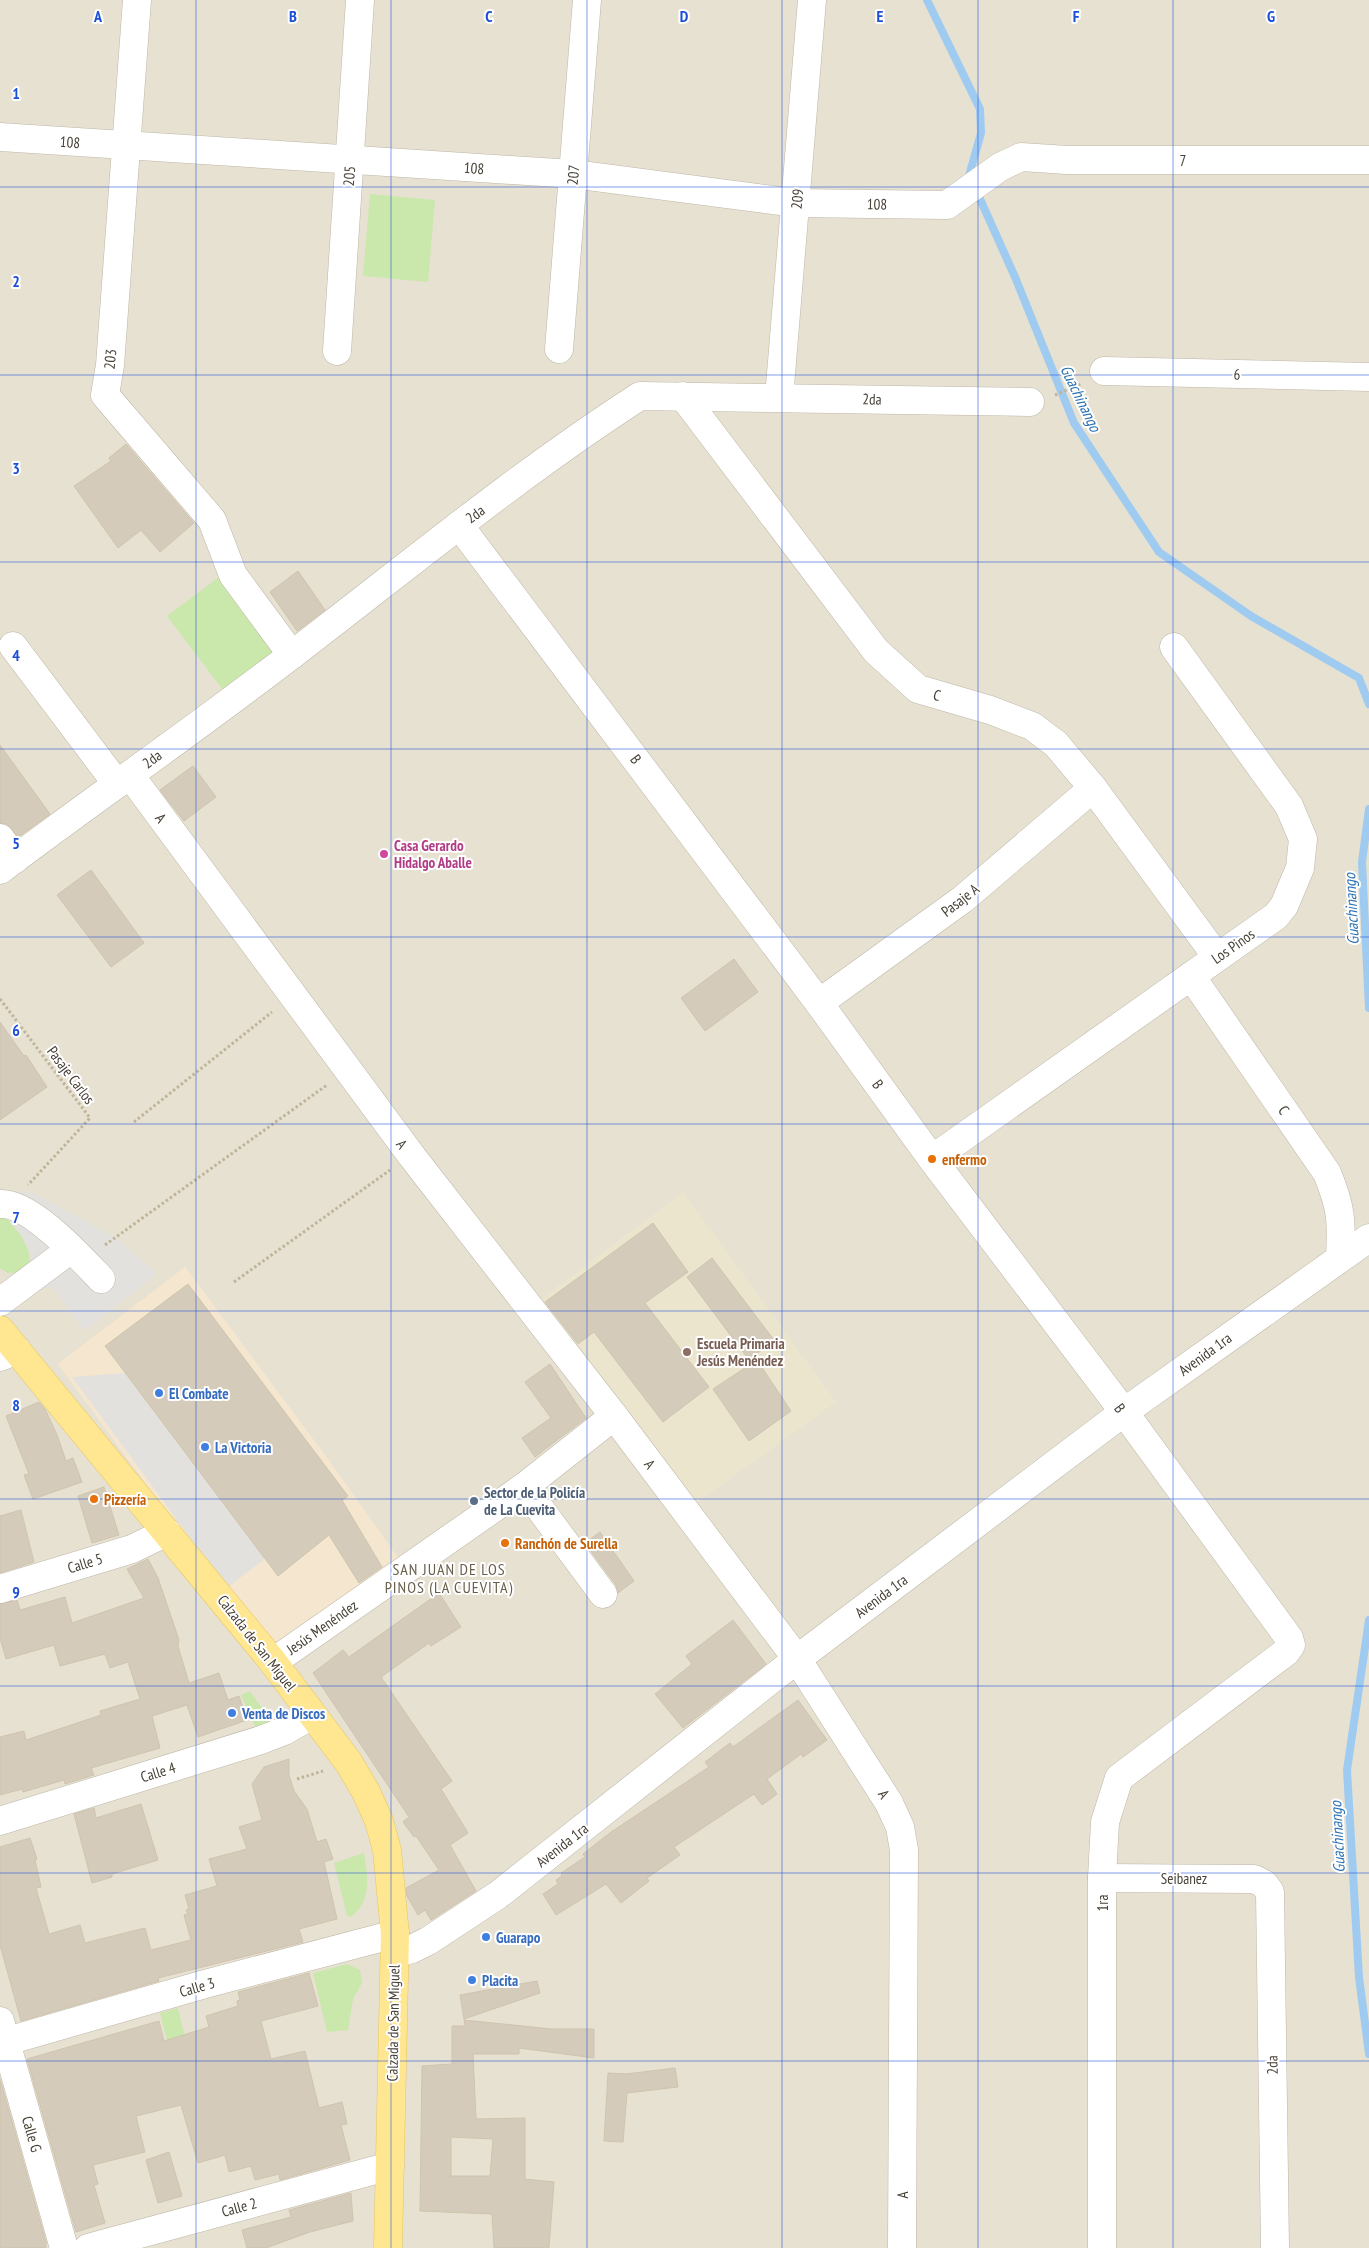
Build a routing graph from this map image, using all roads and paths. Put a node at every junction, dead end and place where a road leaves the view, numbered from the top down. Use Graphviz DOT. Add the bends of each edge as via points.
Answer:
graph roads {
  1 [pos="136,0"];
  2 [pos="360,0"];
  3 [pos="587,0"];
  4 [pos="812,0"];
  5 [pos="0,137"];
  6 [pos="126,146"];
  7 [pos="350,159"];
  8 [pos="1369,160"];
  9 [pos="573,174"];
  10 [pos="796,203"];
  11 [pos="947,205"];
  12 [pos="559,349"];
  13 [pos="337,351"];
  14 [pos="1104,371"];
  15 [pos="1369,376"];
  16 [pos="1081,384"];
  17 [pos="683,396"];
  18 [pos="779,398"];
  19 [pos="1041,399"];
  20 [pos="460,525"];
  21 [pos="13,646"];
  22 [pos="1174,647"];
  23 [pos="292,655"];
  24 [pos="123,780"];
  25 [pos="1093,788"];
  26 [pos="5,856"];
  27 [pos="1217,957"];
  28 [pos="1191,976"];
  29 [pos="292,996"];
  30 [pos="0,999"];
  31 [pos="819,1002"];
  32 [pos="348,1070"];
  33 [pos="134,1122"];
  34 [pos="411,1155"];
  35 [pos="932,1159"];
  36 [pos="5,1204"];
  37 [pos="1355,1247"];
  38 [pos="85,1263"];
  39 [pos="234,1282"];
  40 [pos="0,1302"];
  41 [pos="6,1346"];
  42 [pos="1124,1412"];
  43 [pos="614,1416"];
  44 [pos="524,1487"];
  45 [pos="167,1532"];
  46 [pos="0,1589"];
  47 [pos="603,1594"];
  48 [pos="1291,1645"];
  49 [pos="797,1659"];
  50 [pos="273,1662"];
  51 [pos="312,1715"];
  52 [pos="0,1821"];
  53 [pos="1102,1878"];
  54 [pos="1264,1884"];
  55 [pos="395,1944"];
  56 [pos="2,2035"];
  57 [pos="390,2166"];
  58 [pos="64,2248"];
  59 [pos="88,2248"];
  60 [pos="388,2248"];
  61 [pos="902,2248"];
  62 [pos="1102,2248"];
  63 [pos="1275,2248"];
  1 -- 6 [label="street, 203"];
  2 -- 7 [label="street, 205"];
  3 -- 9 [label="street, 207"];
  4 -- 10 [label="street, 209"];
  5 -- 6 [label="street, 108"];
  6 -- 7 [label="street, 108"];
  6 -- 23 [label="street, 203" via="105,395 212,520 233,575"];
  7 -- 9 [label="street, 108"];
  7 -- 13 [label="street, 205"];
  8 -- 11 [label="street, 7" via="1067,160 1021,157 1000,167"];
  9 -- 10 [label="street, 108"];
  9 -- 12 [label="street, 207"];
  10 -- 11 [label="street, 108"];
  10 -- 18 [label="street, 209"];
  14 -- 15 [label="street, 6"];
  16 -- 19 [label="path"];
  17 -- 18 [label="street, 2da"];
  17 -- 20 [label="street, 2da" via="640,396 592,426"];
  17 -- 25 [label="street, C" via="876,651 918,689 1032,726 1056,744"];
  18 -- 19 [label="street, 2da"];
  20 -- 23 [label="street, 2da"];
  20 -- 31 [label="street, B"];
  21 -- 24 [label="street, A"];
  22 -- 27 [label="street, Los Pinos" via="1289,806 1303,840 1300,868 1284,906 1276,916"];
  23 -- 24 [label="street, 2da"];
  24 -- 26 [label="street, 2da"];
  24 -- 29 [label="street, A"];
  25 -- 27 [label="street, C"];
  25 -- 31 [label="street, Pasaje A" via="963,899"];
  27 -- 28 [label="street, Los Pinos"];
  28 -- 35 [label="street, Los Pinos"];
  28 -- 37 [label="street, C" via="1327,1173 1342,1220"];
  29 -- 32 [label="street, A"];
  29 -- 33 [label="path"];
  30 -- 36 [label="path, Pasaje Carlos" via="90,1118"];
  31 -- 35 [label="street, B"];
  32 -- 34 [label="street, A"];
  32 -- 38 [label="path"];
  34 -- 39 [label="path"];
  34 -- 43 [label="street, A"];
  35 -- 42 [label="street, B"];
  36 -- 38 [label="street" via="30,1213"];
  37 -- 42 [label="street, Avenida 1ra"];
  38 -- 40 [label="street"];
  41 -- 45 [label="main road, Calzada de San Miguel"];
  42 -- 48 [label="street, B"];
  42 -- 49 [label="street, Avenida 1ra"];
  43 -- 44 [label="street, Jesús Menéndez"];
  43 -- 49 [label="street, A"];
  44 -- 47 [label="street"];
  44 -- 50 [label="street, Jesús Menéndez"];
  45 -- 46 [label="street, Calle 5" via="132,1549"];
  45 -- 50 [label="main road, Calzada de San Miguel"];
  48 -- 53 [label="street, 1ra" via="1119,1778 1105,1822"];
  49 -- 55 [label="street, Avenida 1ra" via="498,1895 412,1949"];
  49 -- 61 [label="street, A" via="889,1803 900,1827 904,1850"];
  50 -- 51 [label="main road, Calzada de San Miguel"];
  51 -- 52 [label="street, Calle 4" via="261,1740"];
  51 -- 55 [label="main road, Calzada de San Miguel" via="349,1763 379,1821 387,1850"];
  53 -- 54 [label="street, Seibanez" via="1254,1878"];
  53 -- 62 [label="street, 1ra"];
  54 -- 63 [label="street, 2da" via="1270,1892"];
  55 -- 56 [label="street, Calle 3" via="205,1984"];
  55 -- 57 [label="main road, Calzada de San Miguel"];
  56 -- 58 [label="street, Calle G"];
  57 -- 59 [label="street, Calle 2"];
  57 -- 60 [label="main road, Calzada de San Miguel"];
}
